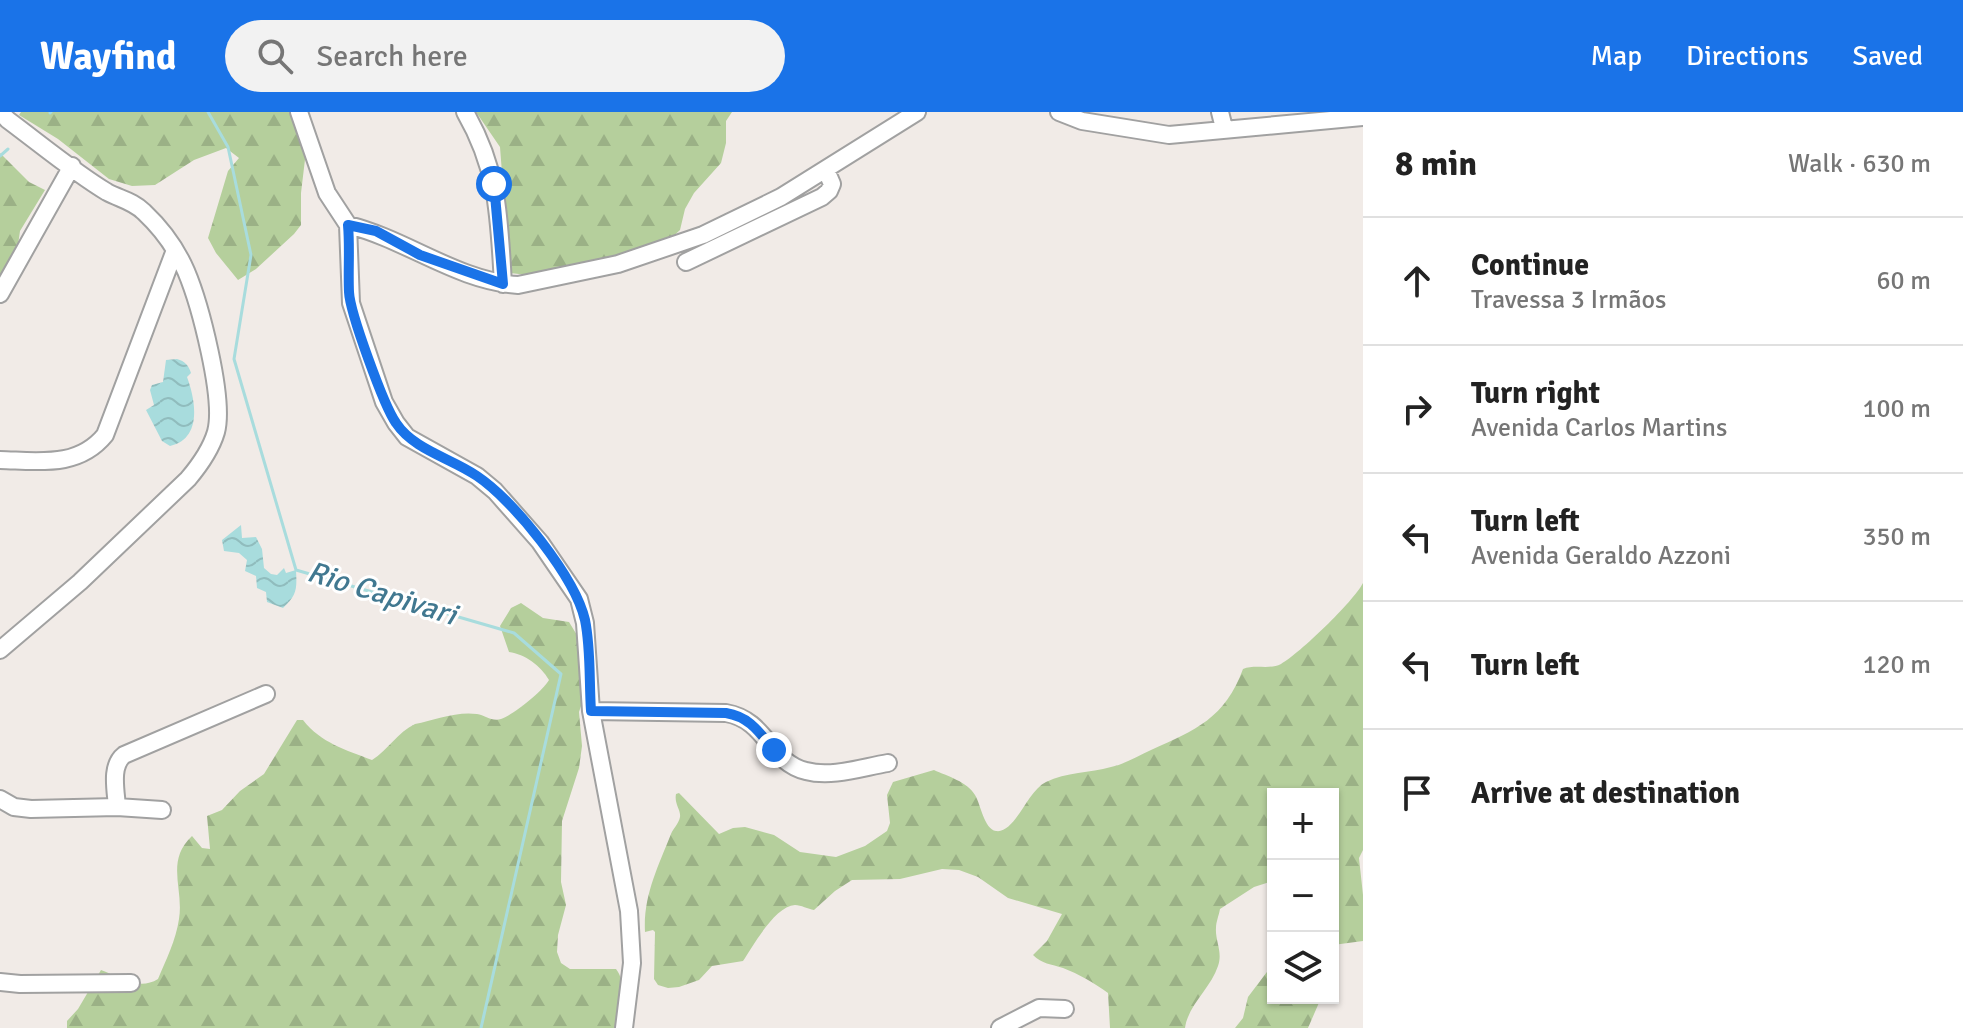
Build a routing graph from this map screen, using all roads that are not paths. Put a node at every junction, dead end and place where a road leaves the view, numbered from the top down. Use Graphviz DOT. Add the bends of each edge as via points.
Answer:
graph roads {
  1 [pos="0,112"];
  2 [pos="299,112"];
  3 [pos="465,112"];
  4 [pos="917,112"];
  5 [pos="1059,112"];
  6 [pos="1363,117"];
  7 [pos="1222,120"];
  8 [pos="72,166"];
  9 [pos="826,170"];
  10 [pos="348,225"];
  11 [pos="175,250"];
  12 [pos="686,262"];
  13 [pos="503,284"];
  14 [pos="0,294"];
  15 [pos="0,460"];
  16 [pos="0,650"];
  17 [pos="266,694"];
  18 [pos="591,711"];
  19 [pos="888,763"];
  20 [pos="0,799"];
  21 [pos="117,807"];
  22 [pos="162,810"];
  23 [pos="0,982"];
  24 [pos="131,983"];
  25 [pos="1065,1009"];
  26 [pos="624,1028"];
  27 [pos="1000,1028"];
  1 -- 8 [label="street"];
  2 -- 10 [label="street" via="327,193"];
  3 -- 13 [label="street" via="483,145 494,184"];
  4 -- 9 [label="street"];
  5 -- 7 [label="street" via="1082,121 1169,135"];
  6 -- 7 [label="street"];
  8 -- 11 [label="street" via="136,204"];
  8 -- 14 [label="street"];
  9 -- 12 [label="street" via="832,184 822,197"];
  9 -- 13 [label="street" via="743,217 651,254 550,280"];
  10 -- 13 [label="street" via="376,231 420,255"];
  10 -- 18 [label="street" via="351,303 390,414 407,437 495,491 572,585 585,623"];
  11 -- 15 [label="street" via="105,435 96,446 65,461"];
  11 -- 16 [label="street" via="187,272 217,386 216,434 199,465 148,519"];
  17 -- 21 [label="street" via="118,759"];
  18 -- 19 [label="street" via="740,716 790,764 806,771"];
  18 -- 26 [label="street" via="629,911 632,963"];
  20 -- 21 [label="street" via="31,809"];
  21 -- 22 [label="street"];
  23 -- 24 [label="street"];
  25 -- 27 [label="street" via="1039,1008"];
}
